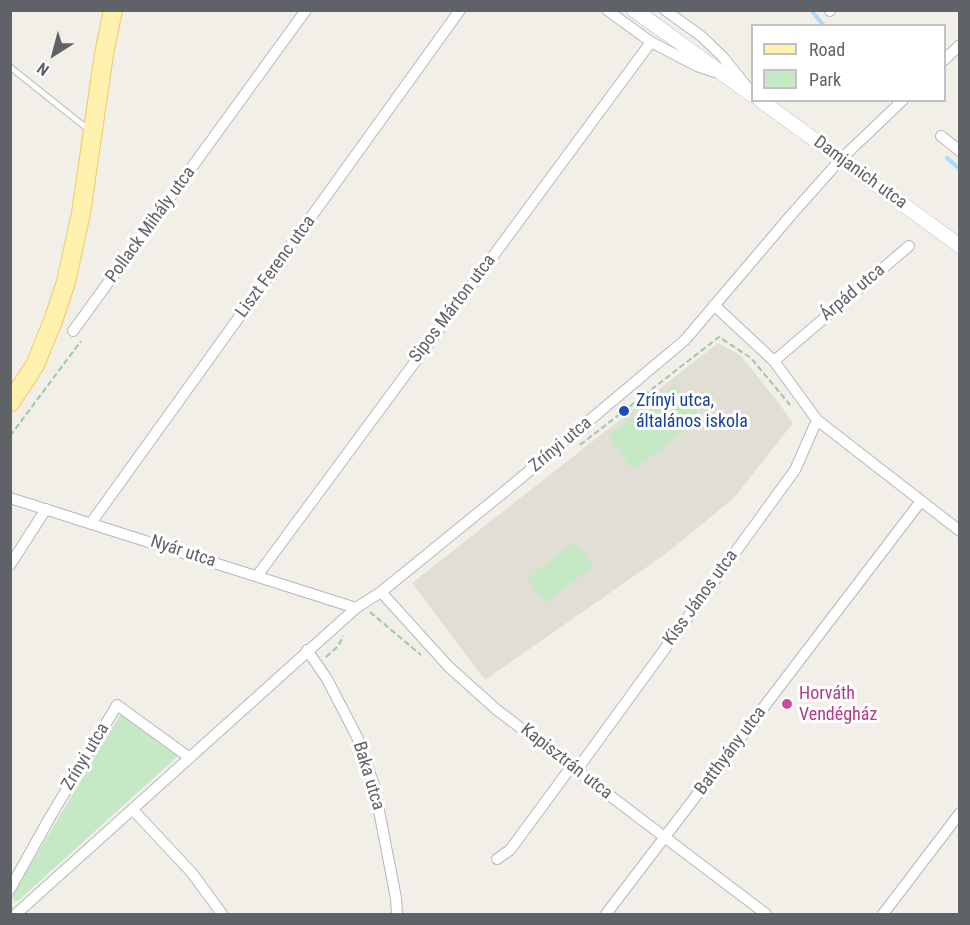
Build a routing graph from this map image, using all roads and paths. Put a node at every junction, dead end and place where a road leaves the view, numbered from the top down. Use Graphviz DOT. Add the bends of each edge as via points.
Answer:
graph roads {
  1 [pos="113,10"];
  2 [pos="306,10"];
  3 [pos="460,10"];
  4 [pos="607,10"];
  5 [pos="634,10"];
  6 [pos="665,10"];
  7 [pos="665,32"];
  8 [pos="651,42"];
  9 [pos="960,45"];
  10 [pos="946,59"];
  11 [pos="10,67"];
  12 [pos="725,76"];
  13 [pos="751,92"];
  14 [pos="751,93"];
  15 [pos="763,102"];
  16 [pos="901,102"];
  17 [pos="92,133"];
  18 [pos="941,136"];
  19 [pos="960,152"];
  20 [pos="842,159"];
  21 [pos="909,246"];
  22 [pos="960,246"];
  23 [pos="714,305"];
  24 [pos="73,331"];
  25 [pos="774,361"];
  26 [pos="10,404"];
  27 [pos="792,408"];
  28 [pos="817,420"];
  29 [pos="10,436"];
  30 [pos="576,448"];
  31 [pos="10,498"];
  32 [pos="921,501"];
  33 [pos="46,509"];
  34 [pos="91,523"];
  35 [pos="960,531"];
  36 [pos="10,565"];
  37 [pos="257,576"];
  38 [pos="381,592"];
  39 [pos="356,608"];
  40 [pos="363,618"];
  41 [pos="350,630"];
  42 [pos="307,650"];
  43 [pos="325,658"];
  44 [pos="424,658"];
  45 [pos="190,758"];
  46 [pos="574,769"];
  47 [pos="133,810"];
  48 [pos="960,813"];
  49 [pos="665,838"];
  50 [pos="496,859"];
  51 [pos="10,889"];
  52 [pos="885,914"];
  53 [pos="16,915"];
  54 [pos="222,915"];
  55 [pos="397,915"];
  56 [pos="606,915"];
  57 [pos="766,915"];
  1 -- 17 [label="main road"];
  2 -- 24 [label="street, Pollack Mihály utca"];
  3 -- 34 [label="street, Liszt Ferenc utca"];
  4 -- 8 [label="street"];
  5 -- 7 [label="main road"];
  6 -- 13 [label="street" via="701,36"];
  7 -- 12 [label="street"];
  8 -- 12 [label="street"];
  8 -- 37 [label="street, Sipos Márton utca"];
  9 -- 10 [label="street"];
  11 -- 17 [label="lane"];
  12 -- 14 [label="street"];
  15 -- 20 [label="street, Damjanich utca"];
  16 -- 20 [label="street, Zrínyi utca"];
  17 -- 26 [label="main road" via="77,235 60,301 34,365"];
  18 -- 19 [label="street"];
  20 -- 22 [label="street, Damjanich utca"];
  20 -- 23 [label="street, Zrínyi utca"];
  21 -- 25 [label="street, Árpád utca"];
  23 -- 25 [label="street"];
  23 -- 38 [label="street, Zrínyi utca" via="685,340"];
  24 -- 29 [label="path" via="83,338"];
  25 -- 28 [label="street"];
  27 -- 30 [label="path" via="752,358 719,337"];
  28 -- 32 [label="street"];
  28 -- 46 [label="street, Kiss János utca" via="795,470"];
  31 -- 33 [label="street, Nyár utca"];
  32 -- 35 [label="street"];
  32 -- 49 [label="street, Batthyány utca"];
  33 -- 34 [label="street, Nyár utca"];
  33 -- 36 [label="street"];
  34 -- 37 [label="street, Nyár utca"];
  37 -- 39 [label="street, Nyár utca"];
  38 -- 39 [label="street, Zrínyi utca"];
  38 -- 46 [label="street, Kapisztrán utca" via="449,667"];
  39 -- 42 [label="street, Zrínyi utca"];
  40 -- 44 [label="path" via="371,612"];
  41 -- 43 [label="path"];
  42 -- 45 [label="street, Zrínyi utca"];
  42 -- 55 [label="street, Baka utca" via="327,678 357,737 374,784"];
  45 -- 47 [label="street, Zrínyi utca"];
  45 -- 51 [label="street, Zrínyi utca" via="117,705"];
  46 -- 49 [label="street, Kapisztrán utca"];
  46 -- 50 [label="street, Kiss János utca" via="510,850"];
  47 -- 53 [label="street, Zrínyi utca"];
  47 -- 54 [label="street" via="192,873"];
  48 -- 52 [label="street"];
  49 -- 56 [label="street, Batthyány utca"];
  49 -- 57 [label="street, Kapisztrán utca"];
}
